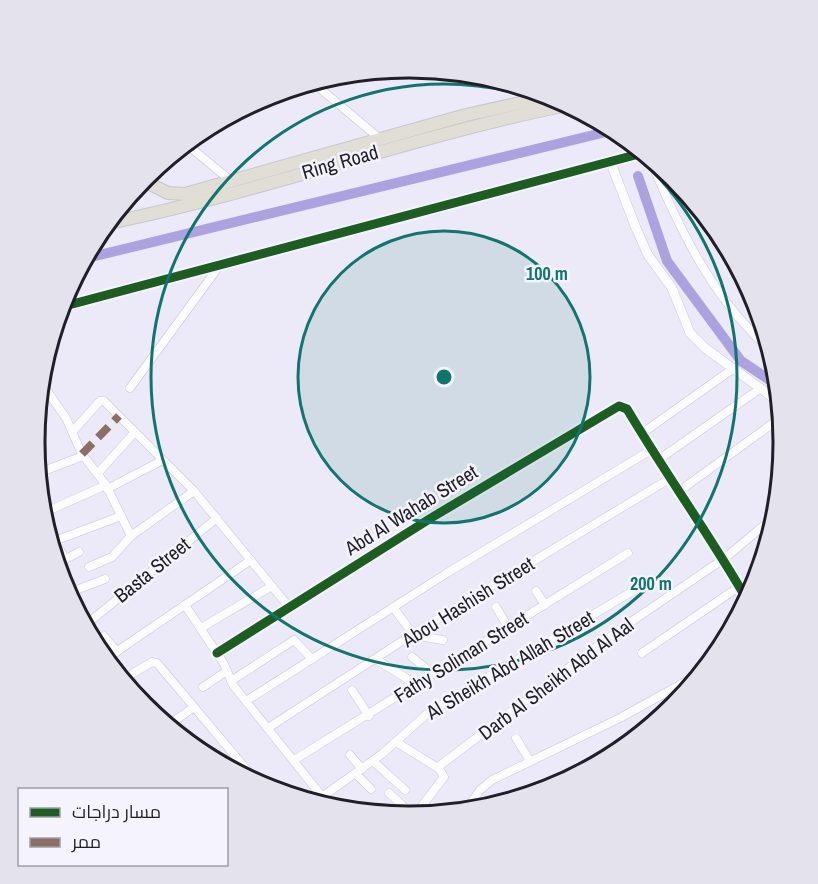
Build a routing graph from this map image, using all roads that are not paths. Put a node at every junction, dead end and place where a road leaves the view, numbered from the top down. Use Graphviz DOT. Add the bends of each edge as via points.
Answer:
graph roads {
  1 [pos="320,89"];
  2 [pos="534,100"];
  3 [pos="553,108"];
  4 [pos="379,138"];
  5 [pos="193,149"];
  6 [pos="634,155"];
  7 [pos="610,161"];
  8 [pos="657,176"];
  9 [pos="231,181"];
  10 [pos="152,185"];
  11 [pos="119,221"];
  12 [pos="220,265"];
  13 [pos="73,304"];
  14 [pos="758,337"];
  15 [pos="734,368"];
  16 [pos="130,388"];
  17 [pos="761,388"];
  18 [pos="48,393"];
  19 [pos="770,395"];
  20 [pos="772,424"];
  21 [pos="73,431"];
  22 [pos="135,432"];
  23 [pos="641,434"];
  24 [pos="651,450"];
  25 [pos="83,456"];
  26 [pos="163,460"];
  27 [pos="658,460"];
  28 [pos="46,470"];
  29 [pos="98,472"];
  30 [pos="669,478"];
  31 [pos="107,487"];
  32 [pos="194,491"];
  33 [pos="678,492"];
  34 [pos="51,510"];
  35 [pos="121,516"];
  36 [pos="217,518"];
  37 [pos="762,527"];
  38 [pos="131,536"];
  39 [pos="58,540"];
  40 [pos="78,552"];
  41 [pos="628,554"];
  42 [pos="725,558"];
  43 [pos="64,560"];
  44 [pos="251,560"];
  45 [pos="89,567"];
  46 [pos="105,579"];
  47 [pos="648,582"];
  48 [pos="272,586"];
  49 [pos="740,586"];
  50 [pos="741,589"];
  51 [pos="77,590"];
  52 [pos="536,591"];
  53 [pos="544,604"];
  54 [pos="185,605"];
  55 [pos="290,607"];
  56 [pos="393,607"];
  57 [pos="496,607"];
  58 [pos="92,620"];
  59 [pos="508,627"];
  60 [pos="201,628"];
  61 [pos="413,635"];
  62 [pos="104,636"];
  63 [pos="443,640"];
  64 [pos="217,653"];
  65 [pos="642,653"];
  66 [pos="113,654"];
  67 [pos="412,657"];
  68 [pos="312,659"];
  69 [pos="377,660"];
  70 [pos="227,671"];
  71 [pos="433,674"];
  72 [pos="130,675"];
  73 [pos="231,681"];
  74 [pos="681,684"];
  75 [pos="417,685"];
  76 [pos="202,687"];
  77 [pos="352,690"];
  78 [pos="246,701"];
  79 [pos="194,707"];
  80 [pos="369,716"];
  81 [pos="175,721"];
  82 [pos="268,728"];
  83 [pos="516,738"];
  84 [pos="396,742"];
  85 [pos="351,755"];
  86 [pos="294,760"];
  87 [pos="373,761"];
  88 [pos="530,761"];
  89 [pos="242,765"];
  90 [pos="438,768"];
  91 [pos="359,772"];
  92 [pos="371,789"];
  93 [pos="405,790"];
  94 [pos="389,793"];
  95 [pos="321,795"];
  96 [pos="325,796"];
  97 [pos="472,800"];
  98 [pos="422,805"];
  99 [pos="404,806"];
  1 -- 4 [label="street"];
  2 -- 4 [label="highway, Ring Road"];
  3 -- 11 [label="highway, Ring Road"];
  4 -- 9 [label="highway, Ring Road"];
  5 -- 9 [label="street"];
  6 -- 7 [label="street"];
  7 -- 12 [label="street"];
  7 -- 15 [label="street" via="648,255 672,288 690,333"];
  8 -- 14 [label="street" via="698,260 722,296"];
  9 -- 10 [label="highway, Ring Road" via="179,194"];
  12 -- 13 [label="street"];
  12 -- 16 [label="street"];
  15 -- 17 [label="street"];
  15 -- 23 [label="street"];
  17 -- 19 [label="street"];
  17 -- 27 [label="street"];
  18 -- 21 [label="street"];
  20 -- 33 [label="street"];
  21 -- 22 [label="street" via="102,399"];
  21 -- 25 [label="street"];
  22 -- 26 [label="street"];
  22 -- 29 [label="street"];
  23 -- 24 [label="street"];
  23 -- 55 [label="street, Abd Al Wahab Street" via="627,409 614,407"];
  24 -- 27 [label="street"];
  24 -- 56 [label="street"];
  25 -- 28 [label="street"];
  25 -- 29 [label="street"];
  26 -- 31 [label="street"];
  26 -- 32 [label="street"];
  27 -- 30 [label="street"];
  29 -- 31 [label="street"];
  30 -- 33 [label="street"];
  30 -- 61 [label="street, Abou Hashish Street"];
  31 -- 34 [label="street"];
  31 -- 35 [label="street"];
  32 -- 36 [label="street"];
  32 -- 38 [label="street"];
  33 -- 42 [label="street"];
  35 -- 38 [label="street"];
  35 -- 39 [label="street"];
  36 -- 44 [label="street"];
  36 -- 58 [label="street, Basta Street"];
  37 -- 42 [label="street, Darb Al Sheikh Abd Al Aal"];
  38 -- 45 [label="street" via="112,557"];
  40 -- 43 [label="street"];
  41 -- 53 [label="street, Fathy Soliman Street"];
  42 -- 49 [label="street"];
  42 -- 90 [label="street, Darb Al Sheikh Abd Al Aal" via="616,632"];
  44 -- 48 [label="street"];
  44 -- 54 [label="street"];
  46 -- 51 [label="street"];
  47 -- 84 [label="street, Al Sheikh Abd Allah Street" via="428,713"];
  48 -- 55 [label="street"];
  48 -- 60 [label="street"];
  49 -- 50 [label="street"];
  49 -- 65 [label="street"];
  52 -- 53 [label="street"];
  53 -- 59 [label="street, Fathy Soliman Street"];
  54 -- 60 [label="street"];
  54 -- 66 [label="street"];
  55 -- 64 [label="street, Abd Al Wahab Street"];
  56 -- 61 [label="street"];
  56 -- 68 [label="street"];
  57 -- 59 [label="street"];
  59 -- 71 [label="street, Fathy Soliman Street"];
  60 -- 64 [label="street"];
  61 -- 63 [label="street"];
  61 -- 69 [label="street, Abou Hashish Street"];
  62 -- 66 [label="street"];
  64 -- 70 [label="street"];
  67 -- 71 [label="street"];
  68 -- 73 [label="street" via="294,640"];
  68 -- 78 [label="street"];
  69 -- 75 [label="street"];
  69 -- 82 [label="street, Abou Hashish Street"];
  70 -- 73 [label="street"];
  70 -- 76 [label="street"];
  71 -- 75 [label="street, Fathy Soliman Street"];
  72 -- 79 [label="street" via="157,663"];
  73 -- 78 [label="street"];
  74 -- 88 [label="street"];
  75 -- 80 [label="street, Fathy Soliman Street"];
  77 -- 80 [label="street"];
  78 -- 82 [label="street"];
  79 -- 81 [label="street"];
  79 -- 89 [label="street"];
  80 -- 86 [label="street, Fathy Soliman Street"];
  82 -- 86 [label="street"];
  83 -- 88 [label="street"];
  84 -- 87 [label="street, Al Sheikh Abd Allah Street"];
  84 -- 90 [label="street"];
  85 -- 91 [label="street"];
  86 -- 95 [label="street"];
  87 -- 91 [label="street, Al Sheikh Abd Allah Street"];
  87 -- 93 [label="street"];
  88 -- 97 [label="street" via="492,780"];
  90 -- 98 [label="street" via="444,777"];
  91 -- 92 [label="street"];
  91 -- 96 [label="street, Al Sheikh Abd Allah Street"];
  94 -- 99 [label="street"];
}
